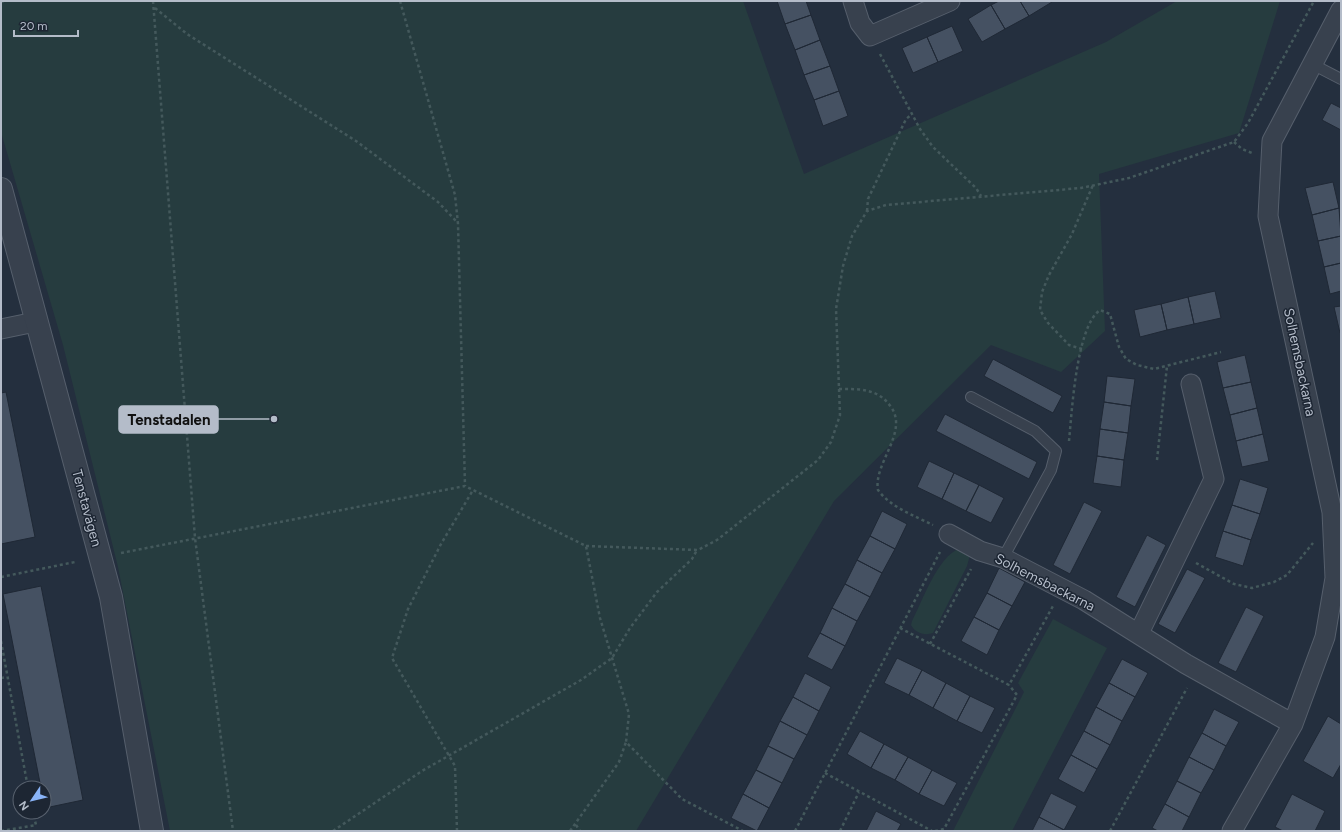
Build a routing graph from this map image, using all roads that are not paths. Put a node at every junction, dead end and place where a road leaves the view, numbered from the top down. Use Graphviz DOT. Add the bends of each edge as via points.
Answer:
graph roads {
  1 [pos="853,1"];
  2 [pos="950,1"];
  3 [pos="1341,10"];
  4 [pos="1312,64"];
  5 [pos="1341,79"];
  6 [pos="1,189"];
  7 [pos="36,322"];
  8 [pos="1,329"];
  9 [pos="1191,384"];
  10 [pos="971,397"];
  11 [pos="949,534"];
  12 [pos="1003,558"];
  13 [pos="1139,633"];
  14 [pos="1293,724"];
  15 [pos="152,831"];
  16 [pos="1232,831"];
  1 -- 2 [label="street" via="860,23 870,36"];
  3 -- 4 [label="street, Solhemsbackarna"];
  4 -- 5 [label="lane"];
  4 -- 14 [label="street, Solhemsbackarna" via="1272,140 1268,216 1332,514 1335,578 1326,629"];
  6 -- 7 [label="street, Tenstavägen"];
  7 -- 8 [label="street"];
  7 -- 15 [label="street, Tenstavägen" via="111,597"];
  9 -- 13 [label="street" via="1214,479"];
  10 -- 12 [label="lane" via="1035,431 1056,452 1051,470"];
  11 -- 12 [label="street, Solhemsbackarna" via="980,551"];
  12 -- 13 [label="street, Solhemsbackarna"];
  13 -- 14 [label="street, Solhemsbackarna" via="1197,670"];
  14 -- 16 [label="street, Solhemsbackarna"];
}
